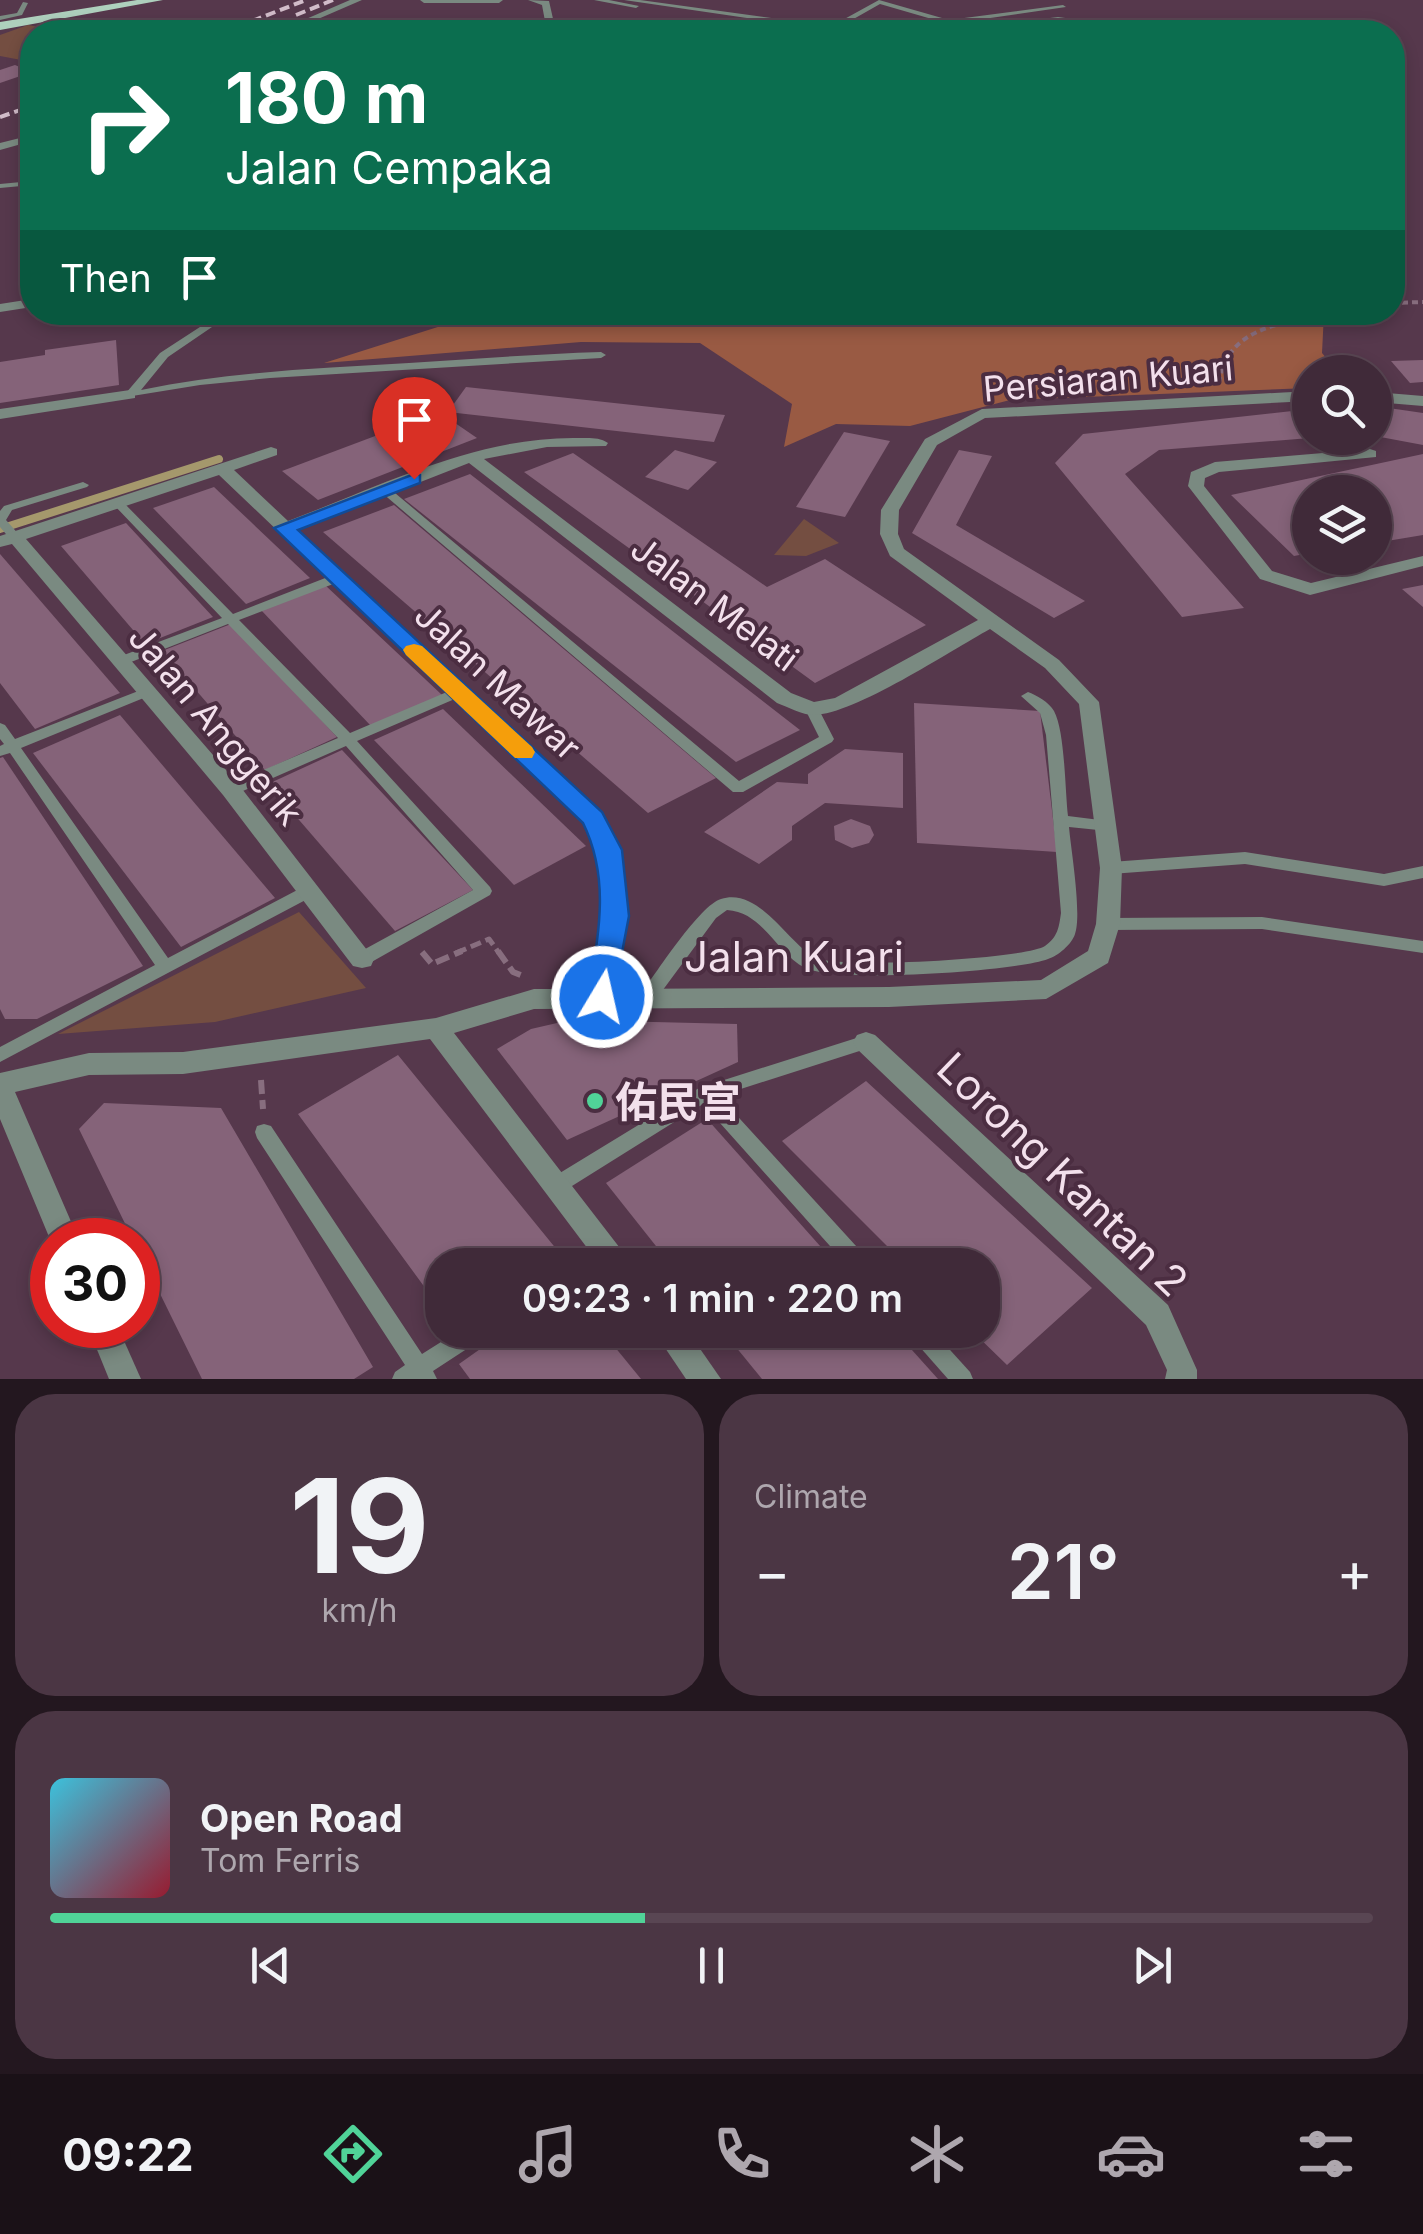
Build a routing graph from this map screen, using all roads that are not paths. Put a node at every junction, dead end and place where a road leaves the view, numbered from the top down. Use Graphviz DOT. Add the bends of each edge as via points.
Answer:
graph roads {
  1 [pos="158,0"];
  2 [pos="358,0"];
  3 [pos="424,0"];
  4 [pos="499,0"];
  5 [pos="532,0"];
  6 [pos="597,0"];
  7 [pos="627,0"];
  8 [pos="26,2"];
  9 [pos="890,2"];
  10 [pos="730,3"];
  11 [pos="1062,7"];
  12 [pos="727,15"];
  13 [pos="0,18"];
  14 [pos="50,18"];
  15 [pos="38,20"];
  16 [pos="52,20"];
  17 [pos="310,20"];
  18 [pos="550,20"];
  19 [pos="739,20"];
  20 [pos="767,20"];
  21 [pos="847,20"];
  22 [pos="942,20"];
  23 [pos="963,20"];
  24 [pos="210,325"];
  25 [pos="601,356"];
  26 [pos="130,396"];
  27 [pos="1292,397"];
  28 [pos="1392,398"];
  29 [pos="1423,400"];
  30 [pos="0,414"];
  31 [pos="600,442"];
  32 [pos="272,452"];
  33 [pos="1358,455"];
  34 [pos="471,457"];
  35 [pos="222,468"];
  36 [pos="84,484"];
  37 [pos="385,490"];
  38 [pos="118,503"];
  39 [pos="284,528"];
  40 [pos="5,533"];
  41 [pos="1423,561"];
  42 [pos="337,578"];
  43 [pos="230,619"];
  44 [pos="990,621"];
  45 [pos="120,661"];
  46 [pos="1052,664"];
  47 [pos="146,692"];
  48 [pos="459,692"];
  49 [pos="1028,696"];
  50 [pos="812,708"];
  51 [pos="0,728"];
  52 [pos="348,740"];
  53 [pos="6,748"];
  54 [pos="231,790"];
  55 [pos="1062,822"];
  56 [pos="1108,826"];
  57 [pos="1111,868"];
  58 [pos="1423,872"];
  59 [pos="309,891"];
  60 [pos="1108,924"];
  61 [pos="1423,947"];
  62 [pos="362,959"];
  63 [pos="165,968"];
  64 [pos="602,997"];
  65 [pos="648,997"];
  66 [pos="436,1028"];
  67 [pos="866,1042"];
  68 [pos="0,1055"];
  69 [pos="0,1086"];
  70 [pos="706,1093"];
  71 [pos="264,1132"];
  72 [pos="557,1186"];
  73 [pos="57,1218"];
  74 [pos="605,1248"];
  75 [pos="845,1248"];
  76 [pos="112,1348"];
  77 [pos="454,1348"];
  78 [pos="682,1348"];
  79 [pos="934,1348"];
  80 [pos="416,1376"];
  81 [pos="126,1379"];
  82 [pos="706,1379"];
  83 [pos="962,1379"];
  84 [pos="1181,1379"];
  1 -- 14 [label="main road"];
  2 -- 17 [label="street"];
  3 -- 4 [label="street"];
  5 -- 18 [label="street" via="546,3"];
  6 -- 19 [label="lane"];
  7 -- 12 [label="lane"];
  8 -- 13 [label="lane" via="24,12"];
  9 -- 21 [label="lane" via="870,4"];
  9 -- 22 [label="lane"];
  10 -- 12 [label="lane" via="734,10"];
  11 -- 23 [label="lane"];
  12 -- 20 [label="lane"];
  14 -- 15 [label="main road"];
  14 -- 16 [label="lane"];
  24 -- 26 [label="lane" via="164,355"];
  25 -- 26 [label="lane" via="276,373"];
  26 -- 30 [label="street"];
  27 -- 44 [label="street, Persiaran Kuari" via="982,414 932,442 890,510 890,534 896,552"];
  28 -- 29 [label="street"];
  31 -- 34 [label="street" via="547,442"];
  32 -- 35 [label="street"];
  33 -- 41 [label="street" via="1215,467 1198,476 1196,486 1266,576 1310,589"];
  34 -- 37 [label="street"];
  34 -- 50 [label="street, Jalan Melati" via="784,698"];
  35 -- 38 [label="street"];
  35 -- 39 [label="street, Jalan Mawar"];
  36 -- 40 [label="lane" via="8,508"];
  37 -- 39 [label="street"];
  37 -- 50 [label="lane" via="738,788 826,739"];
  38 -- 40 [label="street"];
  38 -- 43 [label="lane"];
  39 -- 42 [label="street, Jalan Mawar"];
  40 -- 45 [label="street, Jalan Anggerik"];
  42 -- 43 [label="lane"];
  42 -- 48 [label="street, Jalan Mawar"];
  43 -- 45 [label="lane"];
  43 -- 52 [label="lane"];
  44 -- 46 [label="street, Persiaran Kuari"];
  44 -- 50 [label="street, Jalan Melati" via="841,704"];
  45 -- 47 [label="street, Jalan Anggerik"];
  46 -- 56 [label="street, Jalan Kuari" via="1089,702"];
  47 -- 53 [label="lane"];
  47 -- 54 [label="street, Jalan Anggerik"];
  48 -- 52 [label="lane"];
  48 -- 64 [label="street, Jalan Mawar" via="594,818 609,850 616,916"];
  49 -- 55 [label="lane" via="1047,711"];
  51 -- 53 [label="lane"];
  52 -- 54 [label="lane"];
  52 -- 62 [label="lane" via="484,891"];
  53 -- 63 [label="lane"];
  54 -- 59 [label="street, Jalan Anggerik"];
  55 -- 56 [label="lane"];
  55 -- 65 [label="lane" via="1067,934 1047,953 892,969 814,966 746,907 724,904"];
  56 -- 57 [label="street, Jalan Kuari"];
  57 -- 58 [label="lane" via="1246,858 1384,880"];
  57 -- 60 [label="street, Jalan Kuari"];
  59 -- 62 [label="street, Jalan Anggerik"];
  59 -- 63 [label="lane"];
  60 -- 61 [label="lane" via="1262,923"];
  60 -- 65 [label="street, Jalan Kuari" via="1099,956 1046,989"];
  63 -- 68 [label="lane"];
  64 -- 65 [label="street, Jalan Kuari"];
  64 -- 66 [label="street, Jalan Kuari" via="534,999"];
  66 -- 69 [label="street, Jalan Kuari" via="183,1064 89,1064"];
  66 -- 72 [label="street"];
  67 -- 70 [label="lane"];
  67 -- 84 [label="street, Lorong Kantan 2" via="1157,1315"];
  69 -- 73 [label="street"];
  70 -- 72 [label="lane"];
  70 -- 75 [label="lane"];
  71 -- 80 [label="lane"];
  72 -- 74 [label="street"];
  76 -- 81 [label="street"];
  77 -- 80 [label="lane"];
  78 -- 82 [label="street"];
  79 -- 83 [label="lane"];
}
